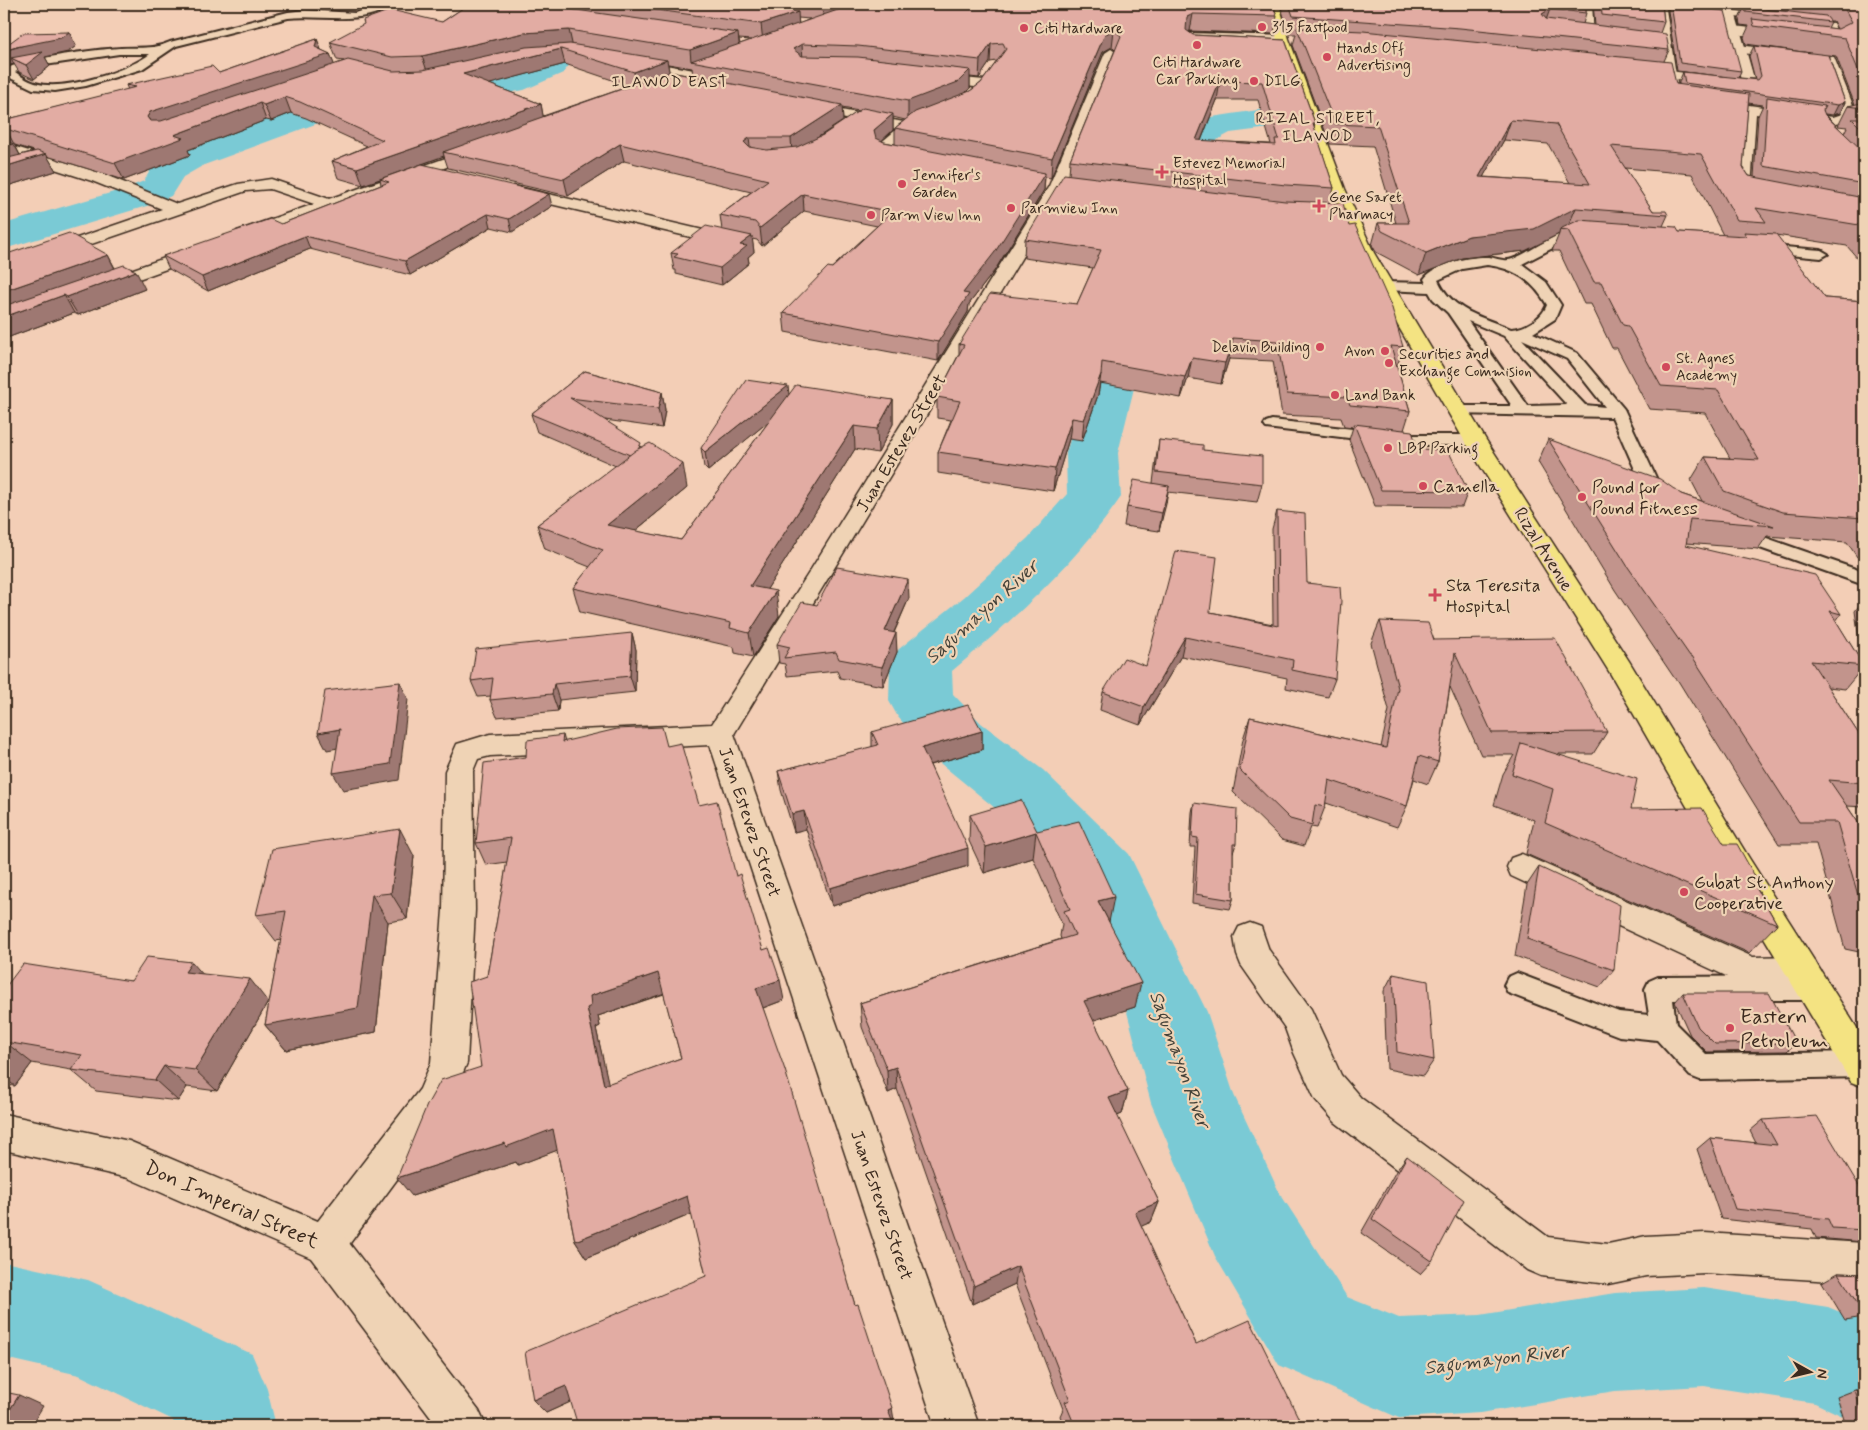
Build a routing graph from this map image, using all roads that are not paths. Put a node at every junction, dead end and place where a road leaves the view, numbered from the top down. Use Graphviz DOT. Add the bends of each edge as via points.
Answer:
graph roads {
  1 [pos="315,4"];
  2 [pos="387,4"];
  3 [pos="1273,4"];
  4 [pos="1586,4"];
  5 [pos="339,5"];
  6 [pos="1729,8"];
  7 [pos="1734,30"];
  8 [pos="1588,37"];
  9 [pos="1288,40"];
  10 [pos="1739,49"];
  11 [pos="161,50"];
  12 [pos="1212,50"];
  13 [pos="1111,53"];
  14 [pos="620,61"];
  15 [pos="712,68"];
  16 [pos="1625,70"];
  17 [pos="992,72"];
  18 [pos="1671,75"];
  19 [pos="917,77"];
  20 [pos="698,81"];
  21 [pos="669,83"];
  22 [pos="1730,83"];
  23 [pos="984,84"];
  24 [pos="974,97"];
  25 [pos="791,104"];
  26 [pos="1741,108"];
  27 [pos="860,118"];
  28 [pos="844,128"];
  29 [pos="1823,128"];
  30 [pos="1847,133"];
  31 [pos="499,144"];
  32 [pos="16,152"];
  33 [pos="919,160"];
  34 [pos="47,161"];
  35 [pos="21,168"];
  36 [pos="425,170"];
  37 [pos="454,176"];
  38 [pos="502,188"];
  39 [pos="1778,198"];
  40 [pos="329,204"];
  41 [pos="176,210"];
  42 [pos="1596,236"];
  43 [pos="751,246"];
  44 [pos="1742,247"];
  45 [pos="1821,254"];
  46 [pos="1510,265"];
  47 [pos="4,269"];
  48 [pos="1384,286"];
  49 [pos="1435,288"];
  50 [pos="87,291"];
  51 [pos="1453,310"];
  52 [pos="1516,333"];
  53 [pos="1523,410"];
  54 [pos="1580,410"];
  55 [pos="1458,411"];
  56 [pos="1618,412"];
  57 [pos="1272,425"];
  58 [pos="1475,440"];
  59 [pos="1669,507"];
  60 [pos="1720,528"];
  61 [pos="1864,579"];
  62 [pos="720,734"];
  63 [pos="1522,867"];
  64 [pos="1250,937"];
  65 [pos="1808,979"];
  66 [pos="1517,984"];
  67 [pos="1664,1029"];
  68 [pos="1863,1068"];
  69 [pos="4,1132"];
  70 [pos="325,1244"];
  71 [pos="1864,1263"];
  72 [pos="464,1426"];
  73 [pos="958,1426"];
  1 -- 5 [label="lane"];
  2 -- 11 [label="lane" via="356,16 288,15 173,44"];
  3 -- 9 [label="main road, Rizal Avenue"];
  4 -- 8 [label="street"];
  6 -- 7 [label="street"];
  6 -- 7 [label="street" via="1827,24 1835,39 1828,41"];
  6 -- 18 [label="street" via="1660,6 1661,46"];
  7 -- 10 [label="street"];
  9 -- 12 [label="lane" via="1190,36 1190,48"];
  9 -- 48 [label="main road, Rizal Avenue" via="1283,54 1313,121 1338,216"];
  10 -- 22 [label="street" via="1749,84"];
  10 -- 29 [label="street" via="1832,62 1850,115"];
  11 -- 11 [label="lane" via="116,77 51,88 34,87 10,74 9,70 119,51"];
  13 -- 62 [label="street, Juan Estevez Street" via="1057,186"];
  14 -- 20 [label="street"];
  15 -- 20 [label="street"];
  16 -- 18 [label="street"];
  17 -- 23 [label="street"];
  18 -- 22 [label="street"];
  18 -- 26 [label="street" via="1673,98"];
  19 -- 23 [label="street"];
  20 -- 21 [label="street"];
  22 -- 26 [label="street"];
  23 -- 24 [label="street"];
  25 -- 27 [label="street"];
  26 -- 29 [label="street"];
  26 -- 39 [label="street" via="1743,188 1745,192"];
  27 -- 28 [label="street"];
  27 -- 33 [label="street" via="914,125 883,151"];
  29 -- 30 [label="street"];
  31 -- 36 [label="street"];
  32 -- 34 [label="street"];
  34 -- 35 [label="street"];
  34 -- 41 [label="street"];
  36 -- 37 [label="street"];
  36 -- 40 [label="street"];
  38 -- 43 [label="street"];
  40 -- 41 [label="street" via="271,184 258,184"];
  40 -- 50 [label="street"];
  41 -- 47 [label="street"];
  42 -- 46 [label="lane" via="1568,235"];
  44 -- 45 [label="lane"];
  46 -- 49 [label="lane" via="1479,260 1463,262 1430,279"];
  46 -- 52 [label="lane" via="1528,273 1541,285 1554,305 1550,316"];
  48 -- 49 [label="lane"];
  48 -- 55 [label="main road, Rizal Avenue"];
  49 -- 51 [label="lane" via="1438,296"];
  51 -- 52 [label="lane"];
  51 -- 53 [label="lane"];
  52 -- 54 [label="lane"];
  52 -- 56 [label="lane" via="1572,356"];
  53 -- 54 [label="lane"];
  53 -- 55 [label="lane"];
  54 -- 56 [label="lane"];
  55 -- 58 [label="main road, Rizal Avenue"];
  56 -- 59 [label="lane" via="1657,499"];
  57 -- 58 [label="lane" via="1407,440"];
  58 -- 65 [label="main road, Rizal Avenue" via="1620,668"];
  60 -- 61 [label="lane"];
  62 -- 70 [label="street" via="490,745 467,752 459,771 459,910 449,1063 433,1101"];
  62 -- 73 [label="street, Juan Estevez Street"];
  63 -- 65 [label="street" via="1751,972"];
  64 -- 71 [label="street" via="1253,955 1299,1020 1328,1087 1348,1110 1540,1256 1608,1264 1646,1256 1705,1254"];
  65 -- 67 [label="lane" via="1658,989"];
  65 -- 68 [label="main road, Rizal Avenue"];
  66 -- 67 [label="lane" via="1619,1024"];
  67 -- 68 [label="lane" via="1700,1067"];
  69 -- 70 [label="street, Don Imperial Street" via="129,1160"];
  70 -- 72 [label="street, Don Imperial Street"];
}
